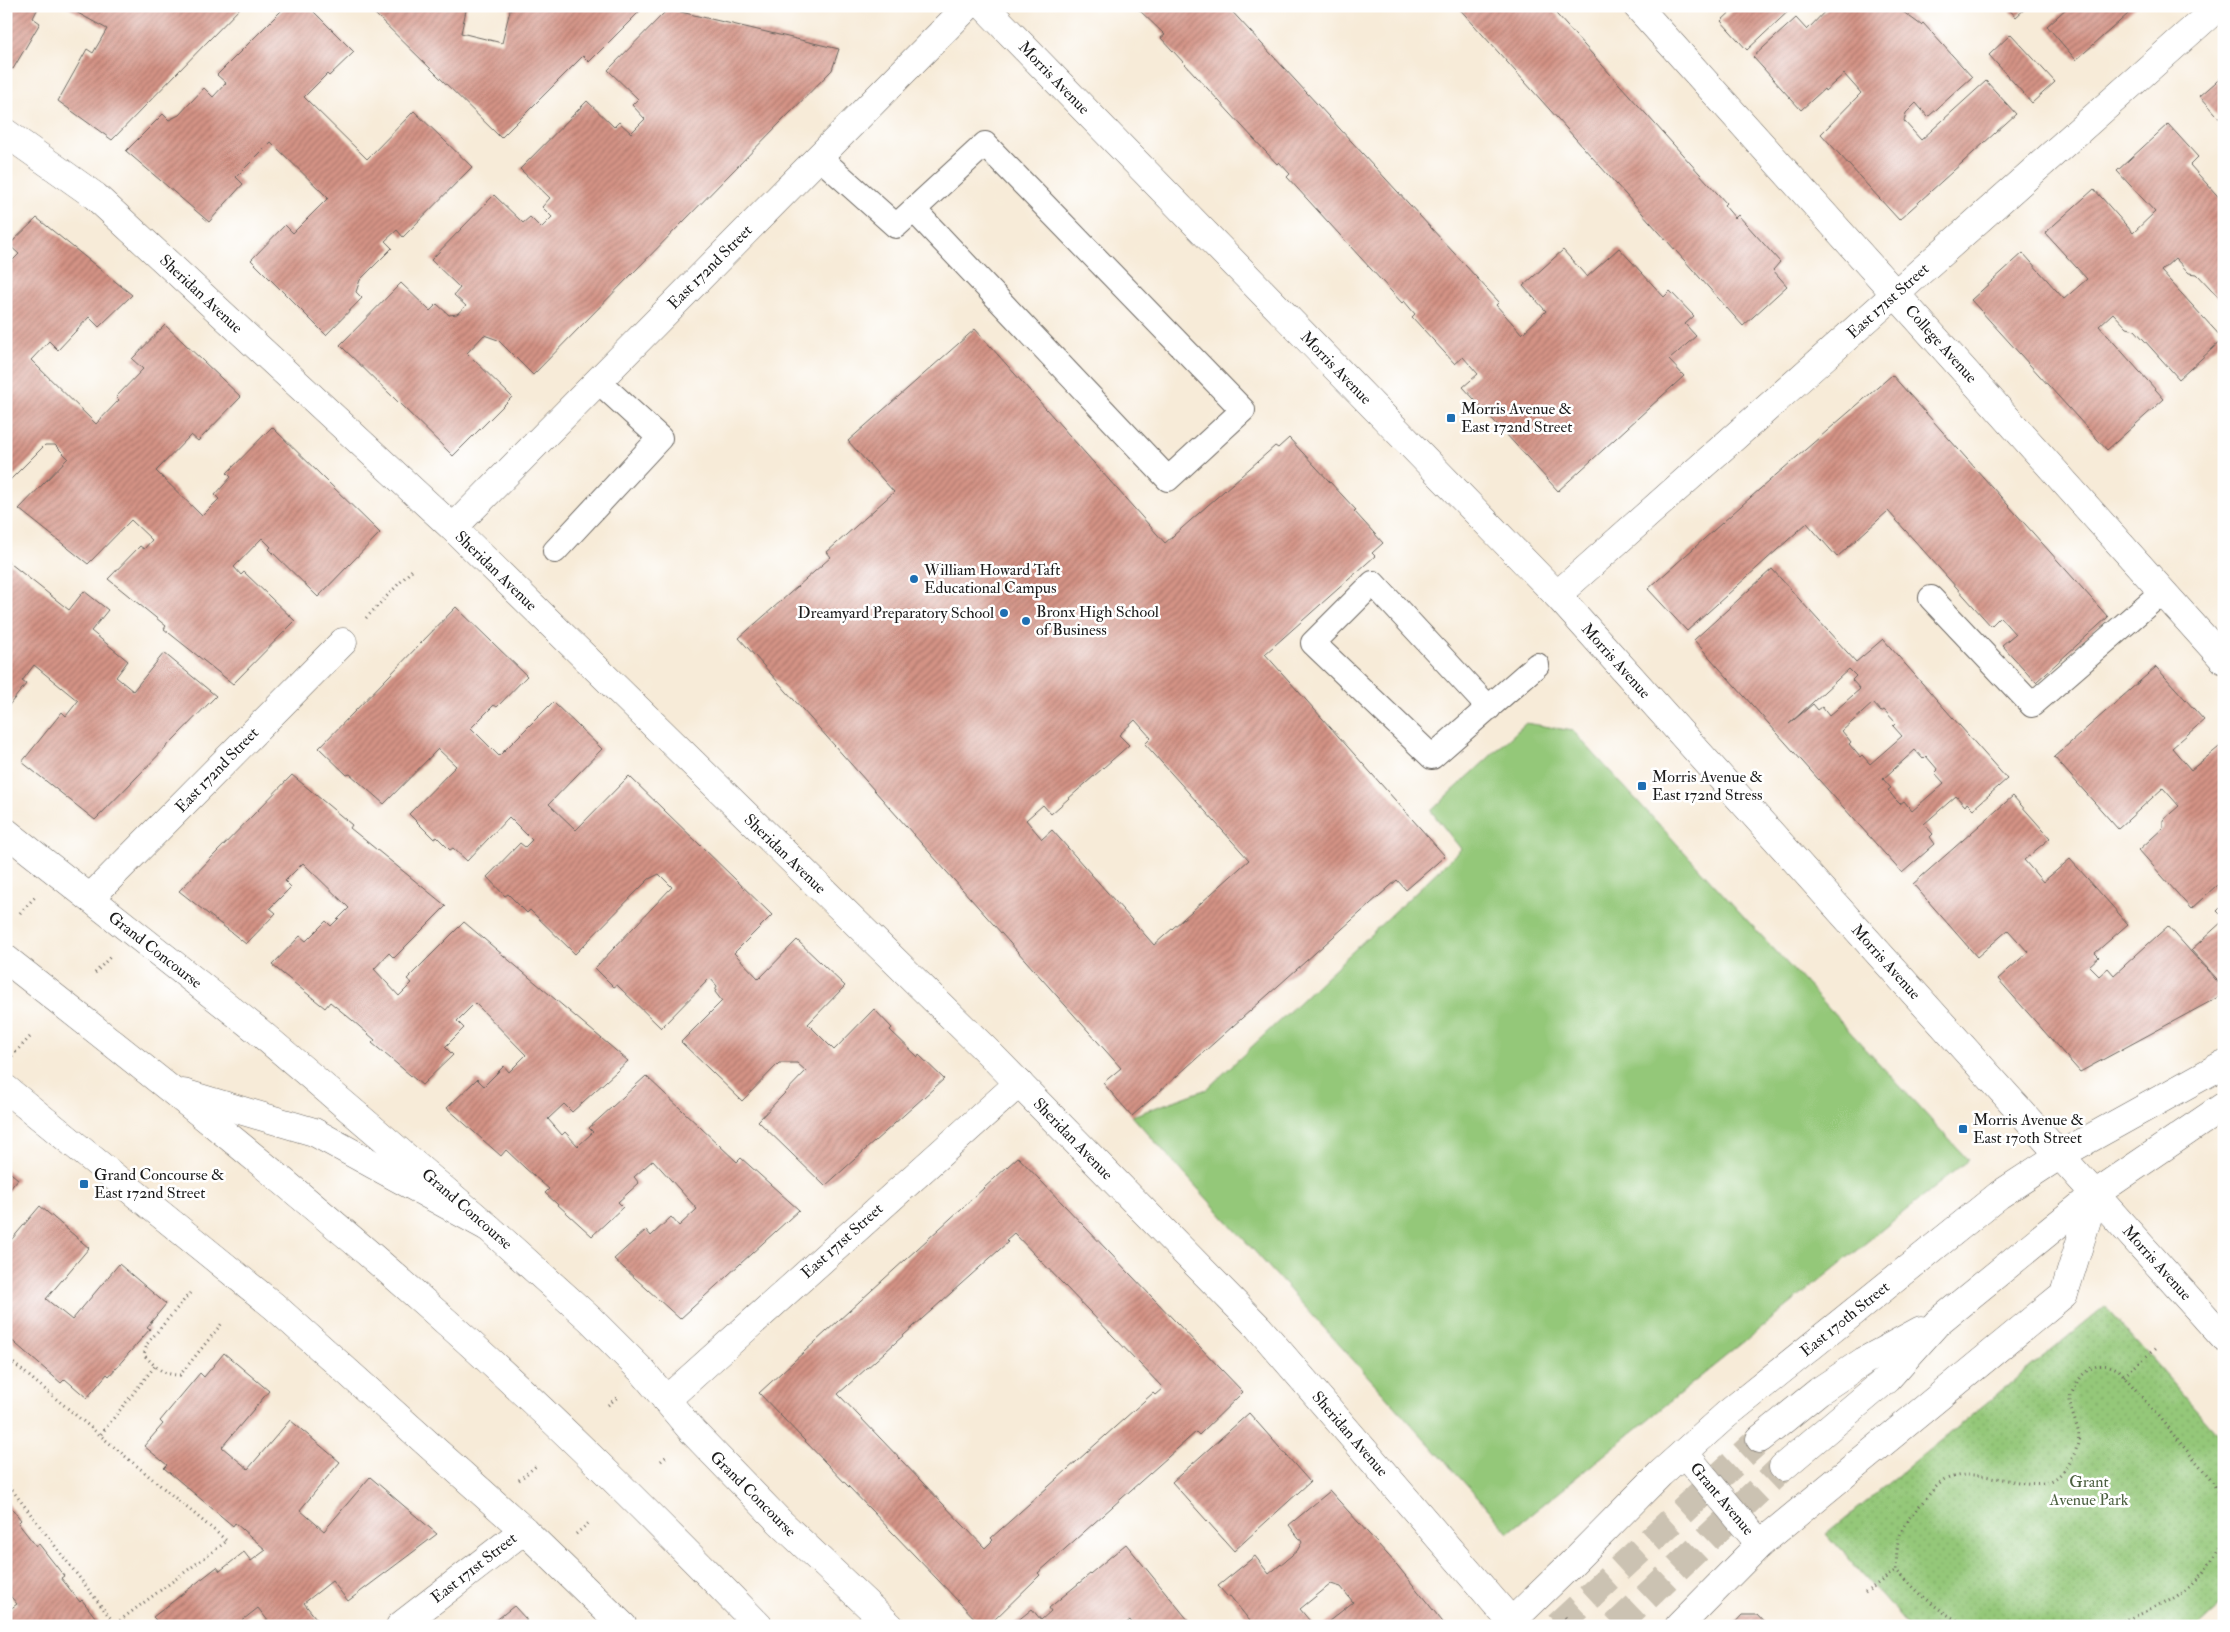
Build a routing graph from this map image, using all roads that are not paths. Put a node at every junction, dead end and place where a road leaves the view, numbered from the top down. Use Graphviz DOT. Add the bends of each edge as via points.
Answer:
graph roads {
  1 [pos="968,6"];
  2 [pos="984,6"];
  3 [pos="1637,6"];
  4 [pos="2219,6"];
  5 [pos="6,133"];
  6 [pos="819,157"];
  7 [pos="914,210"];
  8 [pos="1896,294"];
  9 [pos="598,381"];
  10 [pos="453,528"];
  11 [pos="555,552"];
  12 [pos="2162,592"];
  13 [pos="1557,595"];
  14 [pos="1931,598"];
  15 [pos="343,642"];
  16 [pos="2224,660"];
  17 [pos="1537,665"];
  18 [pos="1489,708"];
  19 [pos="6,832"];
  20 [pos="90,898"];
  21 [pos="6,959"];
  22 [pos="2224,1064"];
  23 [pos="1018,1083"];
  24 [pos="6,1089"];
  25 [pos="170,1089"];
  26 [pos="2224,1106"];
  27 [pos="2060,1154"];
  28 [pos="2095,1194"];
  29 [pos="489,1228"];
  30 [pos="1938,1322"];
  31 [pos="2224,1338"];
  32 [pos="666,1400"];
  33 [pos="1760,1440"];
  34 [pos="1684,1453"];
  35 [pos="1783,1467"];
  36 [pos="524,1530"];
  37 [pos="1760,1544"];
  38 [pos="1511,1624"];
  39 [pos="400,1626"];
  40 [pos="623,1626"];
  41 [pos="759,1626"];
  42 [pos="890,1626"];
  43 [pos="1679,1626"];
  1 -- 6 [label="street, East 172nd Street"];
  2 -- 13 [label="street, Morris Avenue"];
  3 -- 8 [label="street, College Avenue"];
  4 -- 8 [label="street, East 171st Street"];
  5 -- 10 [label="street, Sheridan Avenue" via="95,196"];
  6 -- 7 [label="lane" via="896,226"];
  6 -- 9 [label="street, East 172nd Street"];
  7 -- 7 [label="lane" via="985,144 1243,410 1168,479"];
  8 -- 12 [label="street, College Avenue"];
  8 -- 13 [label="street, East 171st Street"];
  9 -- 10 [label="street, East 172nd Street"];
  9 -- 11 [label="lane" via="660,438"];
  10 -- 23 [label="street, Sheridan Avenue"];
  12 -- 14 [label="lane" via="2032,705"];
  12 -- 16 [label="street, College Avenue"];
  13 -- 27 [label="street, Morris Avenue"];
  15 -- 20 [label="street, East 172nd Street"];
  17 -- 18 [label="lane"];
  18 -- 18 [label="lane" via="1373,583 1313,643 1432,757"];
  19 -- 20 [label="street, Grand Concourse"];
  20 -- 29 [label="street, Grand Concourse" via="271,1042"];
  21 -- 25 [label="street"];
  22 -- 27 [label="street, East 170th Street"];
  23 -- 32 [label="street, East 171st Street"];
  23 -- 38 [label="street, Sheridan Avenue" via="1258,1327"];
  24 -- 36 [label="street" via="274,1306"];
  25 -- 29 [label="street" via="314,1132"];
  25 -- 41 [label="street" via="325,1216 479,1351 627,1490"];
  26 -- 28 [label="street"];
  27 -- 28 [label="street, Morris Avenue"];
  27 -- 34 [label="street, East 170th Street" via="1991,1201 1726,1415"];
  28 -- 30 [label="street"];
  28 -- 31 [label="street, Morris Avenue"];
  28 -- 37 [label="street" via="2064,1294"];
  29 -- 32 [label="street, Grand Concourse" via="590,1319"];
  30 -- 33 [label="street" via="1864,1361"];
  30 -- 35 [label="street" via="1887,1379"];
  32 -- 42 [label="street, Grand Concourse" via="780,1522"];
  34 -- 37 [label="street, Grant Avenue"];
  34 -- 38 [label="street, East 170th Street"];
  36 -- 39 [label="street, East 171st Street"];
  36 -- 40 [label="street"];
  37 -- 43 [label="street"];
}
